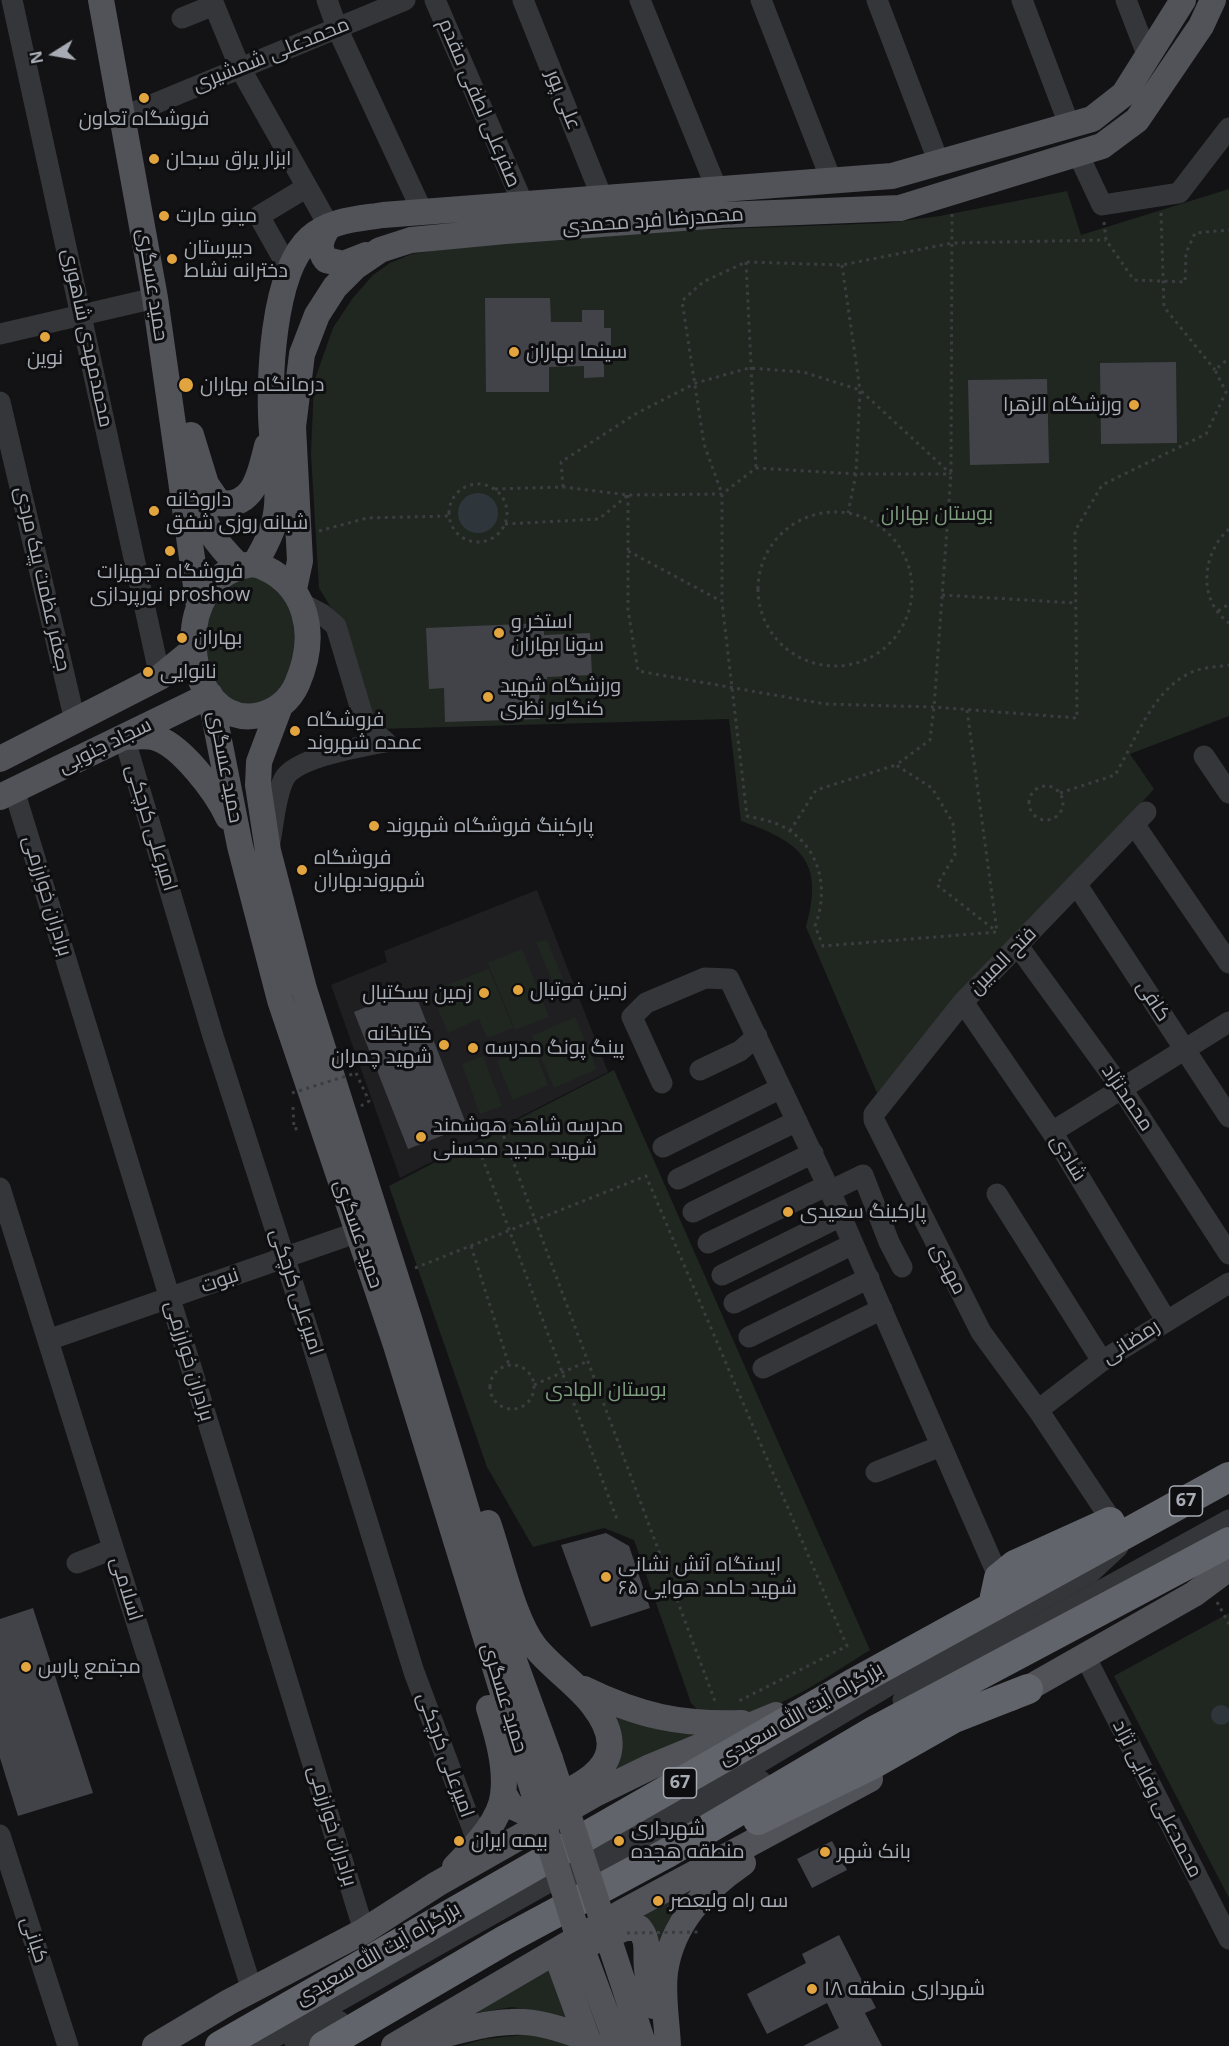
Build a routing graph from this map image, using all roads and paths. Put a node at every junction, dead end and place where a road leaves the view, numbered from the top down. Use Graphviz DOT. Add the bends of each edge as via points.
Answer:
graph roads {
  1 [pos="12,0"];
  2 [pos="101,0"];
  3 [pos="115,0"];
  4 [pos="327,0"];
  5 [pos="405,0"];
  6 [pos="435,0"];
  7 [pos="523,0"];
  8 [pos="640,0"];
  9 [pos="760,0"];
  10 [pos="877,0"];
  11 [pos="1022,0"];
  12 [pos="1126,0"];
  13 [pos="1213,0"];
  14 [pos="213,3"];
  15 [pos="1179,3"];
  16 [pos="182,18"];
  17 [pos="337,28"];
  18 [pos="1148,57"];
  19 [pos="240,68"];
  20 [pos="137,111"];
  21 [pos="1071,127"];
  22 [pos="1229,128"];
  23 [pos="1078,154"];
  24 [pos="939,163"];
  25 [pos="832,182"];
  26 [pos="307,187"];
  27 [pos="718,192"];
  28 [pos="952,192"];
  29 [pos="1160,196"];
  30 [pos="603,200"];
  31 [pos="1102,205"];
  32 [pos="524,206"];
  33 [pos="423,213"];
  34 [pos="329,226"];
  35 [pos="1229,230"];
  36 [pos="1106,240"];
  37 [pos="952,243"];
  38 [pos="380,250"];
  39 [pos="746,262"];
  40 [pos="842,265"];
  41 [pos="290,271"];
  42 [pos="1163,281"];
  43 [pos="155,298"];
  44 [pos="82,316"];
  45 [pos="0,334"];
  46 [pos="1229,358"];
  47 [pos="749,368"];
  48 [pos="1215,370"];
  49 [pos="696,383"];
  50 [pos="860,390"];
  51 [pos="1226,392"];
  52 [pos="1229,396"];
  53 [pos="0,402"];
  54 [pos="272,429"];
  55 [pos="191,435"];
  56 [pos="756,468"];
  57 [pos="856,474"];
  58 [pos="951,474"];
  59 [pos="563,487"];
  60 [pos="495,489"];
  61 [pos="722,494"];
  62 [pos="628,495"];
  63 [pos="848,513"];
  64 [pos="448,516"];
  65 [pos="505,524"];
  66 [pos="1229,529"];
  67 [pos="299,536"];
  68 [pos="628,551"];
  69 [pos="247,565"];
  70 [pos="942,595"];
  71 [pos="298,597"];
  72 [pos="722,602"];
  73 [pos="1076,603"];
  74 [pos="1229,604"];
  75 [pos="199,607"];
  76 [pos="1218,611"];
  77 [pos="1229,623"];
  78 [pos="193,650"];
  79 [pos="1229,665"];
  80 [pos="160,677"];
  81 [pos="731,687"];
  82 [pos="210,695"];
  83 [pos="280,706"];
  84 [pos="934,707"];
  85 [pos="967,710"];
  86 [pos="75,722"];
  87 [pos="124,737"];
  88 [pos="1204,756"];
  89 [pos="0,759"];
  90 [pos="896,765"];
  91 [pos="1060,793"];
  92 [pos="1229,793"];
  93 [pos="7,794"];
  94 [pos="790,831"];
  95 [pos="240,846"];
  96 [pos="268,851"];
  97 [pos="1077,885"];
  98 [pos="998,932"];
  99 [pos="1018,946"];
  100 [pos="1229,963"];
  101 [pos="963,1002"];
  102 [pos="1229,1022"];
  103 [pos="757,1036"];
  104 [pos="1184,1049"];
  105 [pos="700,1070"];
  106 [pos="662,1083"];
  107 [pos="782,1088"];
  108 [pos="1122,1089"];
  109 [pos="369,1101"];
  110 [pos="1229,1117"];
  111 [pos="874,1120"];
  112 [pos="797,1121"];
  113 [pos="294,1129"];
  114 [pos="501,1129"];
  115 [pos="1052,1132"];
  116 [pos="663,1146"];
  117 [pos="813,1153"];
  118 [pos="482,1157"];
  119 [pos="678,1179"];
  120 [pos="0,1188"];
  121 [pos="829,1188"];
  122 [pos="997,1194"];
  123 [pos="693,1212"];
  124 [pos="841,1216"];
  125 [pos="535,1220"];
  126 [pos="510,1230"];
  127 [pos="366,1231"];
  128 [pos="708,1243"];
  129 [pos="854,1244"];
  130 [pos="471,1245"];
  131 [pos="1229,1254"];
  132 [pos="285,1258"];
  133 [pos="902,1267"];
  134 [pos="401,1274"];
  135 [pos="722,1275"];
  136 [pos="869,1278"];
  137 [pos="1229,1283"];
  138 [pos="170,1298"];
  139 [pos="734,1303"];
  140 [pos="882,1309"];
  141 [pos="1166,1320"];
  142 [pos="749,1337"];
  143 [pos="48,1340"];
  144 [pos="588,1361"];
  145 [pos="1102,1361"];
  146 [pos="509,1365"];
  147 [pos="763,1368"];
  148 [pos="563,1372"];
  149 [pos="534,1385"];
  150 [pos="1038,1410"];
  151 [pos="941,1446"];
  152 [pos="1229,1470"];
  153 [pos="876,1472"];
  154 [pos="1229,1477"];
  155 [pos="1229,1520"];
  156 [pos="1112,1521"];
  157 [pos="618,1522"];
  158 [pos="1143,1525"];
  159 [pos="1229,1542"];
  160 [pos="113,1550"];
  161 [pos="77,1563"];
  162 [pos="1229,1568"];
  163 [pos="996,1592"];
  164 [pos="1086,1658"];
  165 [pos="568,1682"];
  166 [pos="854,1683"];
  167 [pos="1028,1689"];
  168 [pos="729,1706"];
  169 [pos="719,1711"];
  170 [pos="760,1722"];
  171 [pos="504,1794"];
  172 [pos="831,1802"];
  173 [pos="0,1835"];
  174 [pos="478,1844"];
  175 [pos="667,1852"];
  176 [pos="438,1884"];
  177 [pos="364,1931"];
  178 [pos="698,1932"];
  179 [pos="1229,1939"];
  180 [pos="609,1940"];
  181 [pos="252,1990"];
  182 [pos="590,2042"];
  183 [pos="68,2046"];
  184 [pos="155,2046"];
  185 [pos="220,2046"];
  186 [pos="259,2046"];
  187 [pos="295,2046"];
  188 [pos="324,2046"];
  189 [pos="394,2046"];
  190 [pos="618,2046"];
  191 [pos="644,2046"];
  192 [pos="668,2046"];
  1 -- 44 [label="street, محمدمهدی شاهوری"];
  2 -- 43 [label="main road, حمید عسگری"];
  3 -- 20 [label="main road, حمید عسگری"];
  4 -- 17 [label="street"];
  5 -- 17 [label="street, محمدعلی شمشیری"];
  6 -- 32 [label="street, صفرعلی لطفی مقدم"];
  7 -- 30 [label="street, علی پور"];
  8 -- 27 [label="street"];
  9 -- 25 [label="street"];
  10 -- 24 [label="street"];
  11 -- 21 [label="street"];
  12 -- 18 [label="street"];
  13 -- 23 [label="main road, محمدرضا فرد محمدی" via="1201,26 1137,120 1102,146"];
  14 -- 16 [label="street"];
  14 -- 19 [label="street"];
  15 -- 18 [label="main road, محمدرضا فرد محمدی"];
  17 -- 19 [label="street, محمدعلی شمشیری"];
  17 -- 33 [label="street"];
  18 -- 21 [label="main road, محمدرضا فرد محمدی" via="1124,94 1092,119"];
  19 -- 20 [label="street, محمدعلی شمشیری"];
  19 -- 26 [label="street"];
  20 -- 55 [label="main road, حمید عسگری"];
  21 -- 24 [label="main road, محمدرضا فرد محمدی"];
  22 -- 29 [label="street" via="1179,193"];
  23 -- 28 [label="main road, محمدرضا فرد محمدی"];
  23 -- 31 [label="street"];
  24 -- 25 [label="main road, محمدرضا فرد محمدی" via="892,176"];
  25 -- 27 [label="main road, محمدرضا فرد محمدی"];
  26 -- 34 [label="street"];
  26 -- 41 [label="street" via="259,216"];
  27 -- 30 [label="main road, محمدرضا فرد محمدی"];
  28 -- 37 [label="path"];
  28 -- 38 [label="main road, محمدرضا فرد محمدی" via="900,208 723,215 505,231 411,240"];
  29 -- 31 [label="street"];
  29 -- 42 [label="path"];
  30 -- 32 [label="main road, محمدرضا فرد محمدی"];
  31 -- 36 [label="path"];
  32 -- 33 [label="main road, محمدرضا فرد محمدی"];
  33 -- 34 [label="main road, محمدرضا فرد محمدی" via="362,218"];
  34 -- 38 [label="main road" via="320,244 326,260 343,264"];
  34 -- 41 [label="main road, محمدرضا فرد محمدی" via="309,238"];
  35 -- 42 [label="path" via="1195,233 1186,253 1185,282"];
  36 -- 37 [label="path"];
  36 -- 42 [label="path" via="1134,280"];
  37 -- 40 [label="path"];
  37 -- 58 [label="path"];
  38 -- 67 [label="main road, محمدرضا فرد محمدی" via="335,287 317,315 302,354 293,427"];
  39 -- 40 [label="path"];
  39 -- 47 [label="path"];
  39 -- 49 [label="path" via="703,282 682,301"];
  40 -- 50 [label="path"];
  41 -- 54 [label="main road, محمدرضا فرد محمدی" via="274,337"];
  42 -- 48 [label="path" via="1164,307"];
  43 -- 44 [label="street"];
  43 -- 75 [label="main road, حمید عسگری"];
  44 -- 45 [label="street"];
  44 -- 80 [label="street, محمدمهدی شاهوری"];
  46 -- 48 [label="path"];
  47 -- 49 [label="path"];
  47 -- 50 [label="path" via="803,372"];
  47 -- 56 [label="path"];
  48 -- 51 [label="path"];
  49 -- 59 [label="path" via="637,414 561,462"];
  49 -- 61 [label="path" via="704,444"];
  50 -- 57 [label="path"];
  50 -- 58 [label="path"];
  51 -- 52 [label="path"];
  51 -- 73 [label="path" via="1206,434 1102,485 1075,531"];
  53 -- 86 [label="street, جعفر عظمت پیک مردی"];
  54 -- 55 [label="main road" via="258,480 250,494 228,504 219,503 206,484"];
  54 -- 69 [label="main road, محمدرضا فرد محمدی" via="278,499 275,522"];
  55 -- 69 [label="main road, حمید عسگری" via="205,526 220,547"];
  56 -- 57 [label="path"];
  56 -- 61 [label="path"];
  57 -- 58 [label="path"];
  57 -- 63 [label="path"];
  58 -- 70 [label="path"];
  59 -- 60 [label="path"];
  59 -- 62 [label="path"];
  60 -- 64 [label="path" via="477,483 459,490"];
  60 -- 65 [label="path" via="506,504"];
  61 -- 62 [label="path"];
  61 -- 72 [label="path"];
  62 -- 65 [label="path" via="599,519"];
  62 -- 68 [label="path"];
  63 -- 63 [label="path" via="822,513 797,522 776,539 763,562 758,588 762,615 775,638 795,656 818,665 842,667 866,661 880,652 903,628 911,605 912,580 905,556 872,521"];
  64 -- 65 [label="path" via="456,533 474,542 493,538"];
  64 -- 67 [label="path" via="367,518"];
  66 -- 76 [label="path" via="1211,552 1207,570 1207,588"];
  67 -- 71 [label="main road, محمدرضا فرد محمدی"];
  68 -- 72 [label="path"];
  68 -- 81 [label="path" via="628,610 638,671"];
  69 -- 71 [label="main road" via="268,569"];
  69 -- 75 [label="main road" via="217,580"];
  70 -- 73 [label="path"];
  70 -- 84 [label="path"];
  71 -- 83 [label="main road" via="308,634 305,664 295,688"];
  71 -- 96 [label="street" via="336,626 364,720 387,742 323,757 293,769 281,790"];
  72 -- 81 [label="path"];
  73 -- 85 [label="path" via="1077,718"];
  74 -- 76 [label="path"];
  75 -- 78 [label="main road"];
  76 -- 77 [label="path"];
  78 -- 80 [label="main road, سجاد جنوبی"];
  78 -- 82 [label="main road" via="199,675"];
  79 -- 91 [label="path" via="1193,671 1173,684 1155,702 1115,775"];
  80 -- 86 [label="main road, سجاد جنوبی"];
  81 -- 84 [label="path" via="825,704"];
  81 -- 94 [label="path" via="747,816"];
  82 -- 83 [label="main road" via="223,708 243,716"];
  82 -- 87 [label="main road, سجاد جنوبی"];
  82 -- 95 [label="main road, حمید عسگری"];
  83 -- 96 [label="main road, حمید عسگری" via="259,762 258,785"];
  84 -- 85 [label="path"];
  84 -- 90 [label="path" via="930,740"];
  85 -- 98 [label="path"];
  86 -- 89 [label="main road, سجاد جنوبی"];
  87 -- 93 [label="main road, سجاد جنوبی"];
  87 -- 95 [label="main road" via="153,737 187,761 222,803"];
  87 -- 132 [label="street, امیرعلی کرچکی" via="213,1036"];
  88 -- 92 [label="street"];
  90 -- 94 [label="path" via="816,790"];
  90 -- 98 [label="path" via="932,788 953,823 955,855 937,885"];
  91 -- 91 [label="path" via="1050,786 1039,787 1029,801 1032,812 1040,819 1055,817 1062,808"];
  93 -- 138 [label="street, برادران خوارزمی"];
  94 -- 98 [label="path" via="807,846 819,869 822,909 815,926 823,946"];
  95 -- 127 [label="main road, حمید عسگری" via="280,1000"];
  96 -- 127 [label="main road, حمید عسگری"];
  97 -- 99 [label="street, فتح المبین"];
  97 -- 100 [label="street, فتح المبین" via="1140,818"];
  97 -- 104 [label="street, کافی"];
  99 -- 101 [label="street, فتح المبین"];
  99 -- 108 [label="street, محمدنژاد"];
  101 -- 111 [label="street, فتح المبین" via="874,1114"];
  101 -- 115 [label="street, شادی"];
  102 -- 104 [label="street"];
  103 -- 105 [label="street" via="740,1051"];
  103 -- 106 [label="street" via="729,979 705,978 646,1003 632,1017"];
  103 -- 107 [label="street"];
  104 -- 108 [label="street"];
  104 -- 110 [label="street, کافی"];
  107 -- 112 [label="street"];
  107 -- 116 [label="street"];
  108 -- 115 [label="street"];
  108 -- 131 [label="street, محمدنژاد"];
  109 -- 113 [label="path, bridge" via="356,1074 292,1093"];
  111 -- 150 [label="street, مهدی" via="981,1332"];
  112 -- 117 [label="street"];
  112 -- 119 [label="street"];
  114 -- 125 [label="path"];
  115 -- 141 [label="street, شادی"];
  117 -- 121 [label="street"];
  117 -- 123 [label="street"];
  118 -- 126 [label="path"];
  120 -- 143 [label="street, اسلامی"];
  121 -- 124 [label="street"];
  121 -- 128 [label="street"];
  121 -- 133 [label="street" via="863,1175"];
  122 -- 145 [label="street"];
  124 -- 129 [label="street"];
  124 -- 135 [label="street"];
  125 -- 126 [label="path"];
  125 -- 144 [label="path"];
  125 -- 168 [label="path" via="646,1176 847,1646"];
  126 -- 130 [label="path"];
  126 -- 148 [label="path"];
  127 -- 132 [label="street, نبوت"];
  127 -- 134 [label="main road"];
  127 -- 171 [label="main road" via="381,1348 499,1742"];
  127 -- 180 [label="main road, حمید عسگری, bridge" via="550,1758"];
  127 -- 190 [label="main road, حمید عسگری, bridge" via="395,1342 526,1768 583,1952"];
  129 -- 136 [label="street"];
  129 -- 139 [label="street"];
  130 -- 134 [label="path"];
  130 -- 146 [label="path"];
  132 -- 138 [label="street, نبوت"];
  132 -- 174 [label="street, امیرعلی کرچکی" via="414,1672"];
  134 -- 165 [label="main road" via="519,1615 534,1646"];
  136 -- 140 [label="street"];
  136 -- 142 [label="street"];
  137 -- 141 [label="street, رمضانی"];
  138 -- 143 [label="street, نبوت"];
  138 -- 177 [label="street, برادران خوارزمی"];
  140 -- 147 [label="street"];
  140 -- 151 [label="street"];
  141 -- 145 [label="street, رمضانی"];
  143 -- 160 [label="street, اسلامی"];
  144 -- 148 [label="path"];
  144 -- 169 [label="path"];
  145 -- 150 [label="street, رمضانی"];
  146 -- 149 [label="path" via="523,1368"];
  146 -- 149 [label="path" via="496,1371 489,1385 498,1405 519,1409 531,1400"];
  148 -- 149 [label="path"];
  148 -- 157 [label="path"];
  150 -- 156 [label="street, مهدی"];
  151 -- 153 [label="street"];
  151 -- 163 [label="street"];
  152 -- 156 [label="highway" via="1215,1468 1203,1472"];
  154 -- 158 [label="highway, بزرگراه آیت الله سعیدی / 67"];
  155 -- 187 [label="street" via="917,1691"];
  156 -- 163 [label="highway" via="1015,1565"];
  158 -- 163 [label="highway, بزرگراه آیت الله سعیدی / 67"];
  158 -- 186 [label="street" via="1091,1572"];
  159 -- 175 [label="highway" via="874,1731"];
  160 -- 161 [label="street"];
  160 -- 181 [label="street, اسلامی"];
  162 -- 164 [label="main road" via="1194,1594"];
  163 -- 166 [label="highway, بزرگراه آیت الله سعیدی / 67"];
  164 -- 167 [label="main road"];
  164 -- 179 [label="street, محمدعلی وفایی نژاد"];
  165 -- 170 [label="main road" via="617,1706 687,1723"];
  165 -- 171 [label="main road" via="593,1704 606,1724 609,1750 602,1768 580,1786 522,1811 511,1806"];
  166 -- 170 [label="main road"];
  166 -- 185 [label="highway, بزرگراه آیت الله سعیدی / 67"];
  167 -- 172 [label="main road"];
  167 -- 175 [label="highway" via="954,1718 771,1815"];
  170 -- 176 [label="main road" via="597,1792"];
  171 -- 174 [label="main road"];
  172 -- 189 [label="main road" via="631,1907"];
  172 -- 192 [label="main road" via="704,1892 686,1916 669,1953 665,1974"];
  173 -- 183 [label="street, کیانی"];
  174 -- 176 [label="main road"];
  175 -- 188 [label="highway"];
  176 -- 177 [label="main road"];
  177 -- 181 [label="main road"];
  178 -- 180 [label="path, bridge" via="628,1933"];
  180 -- 191 [label="main road, حمید عسگری"];
  181 -- 184 [label="main road"];
  182 -- 189 [label="main road" via="536,2023 510,2022"];
  182 -- 192 [label="main road" via="561,1967 567,1953 631,1927 639,1928 645,1935 648,1985"];
}
